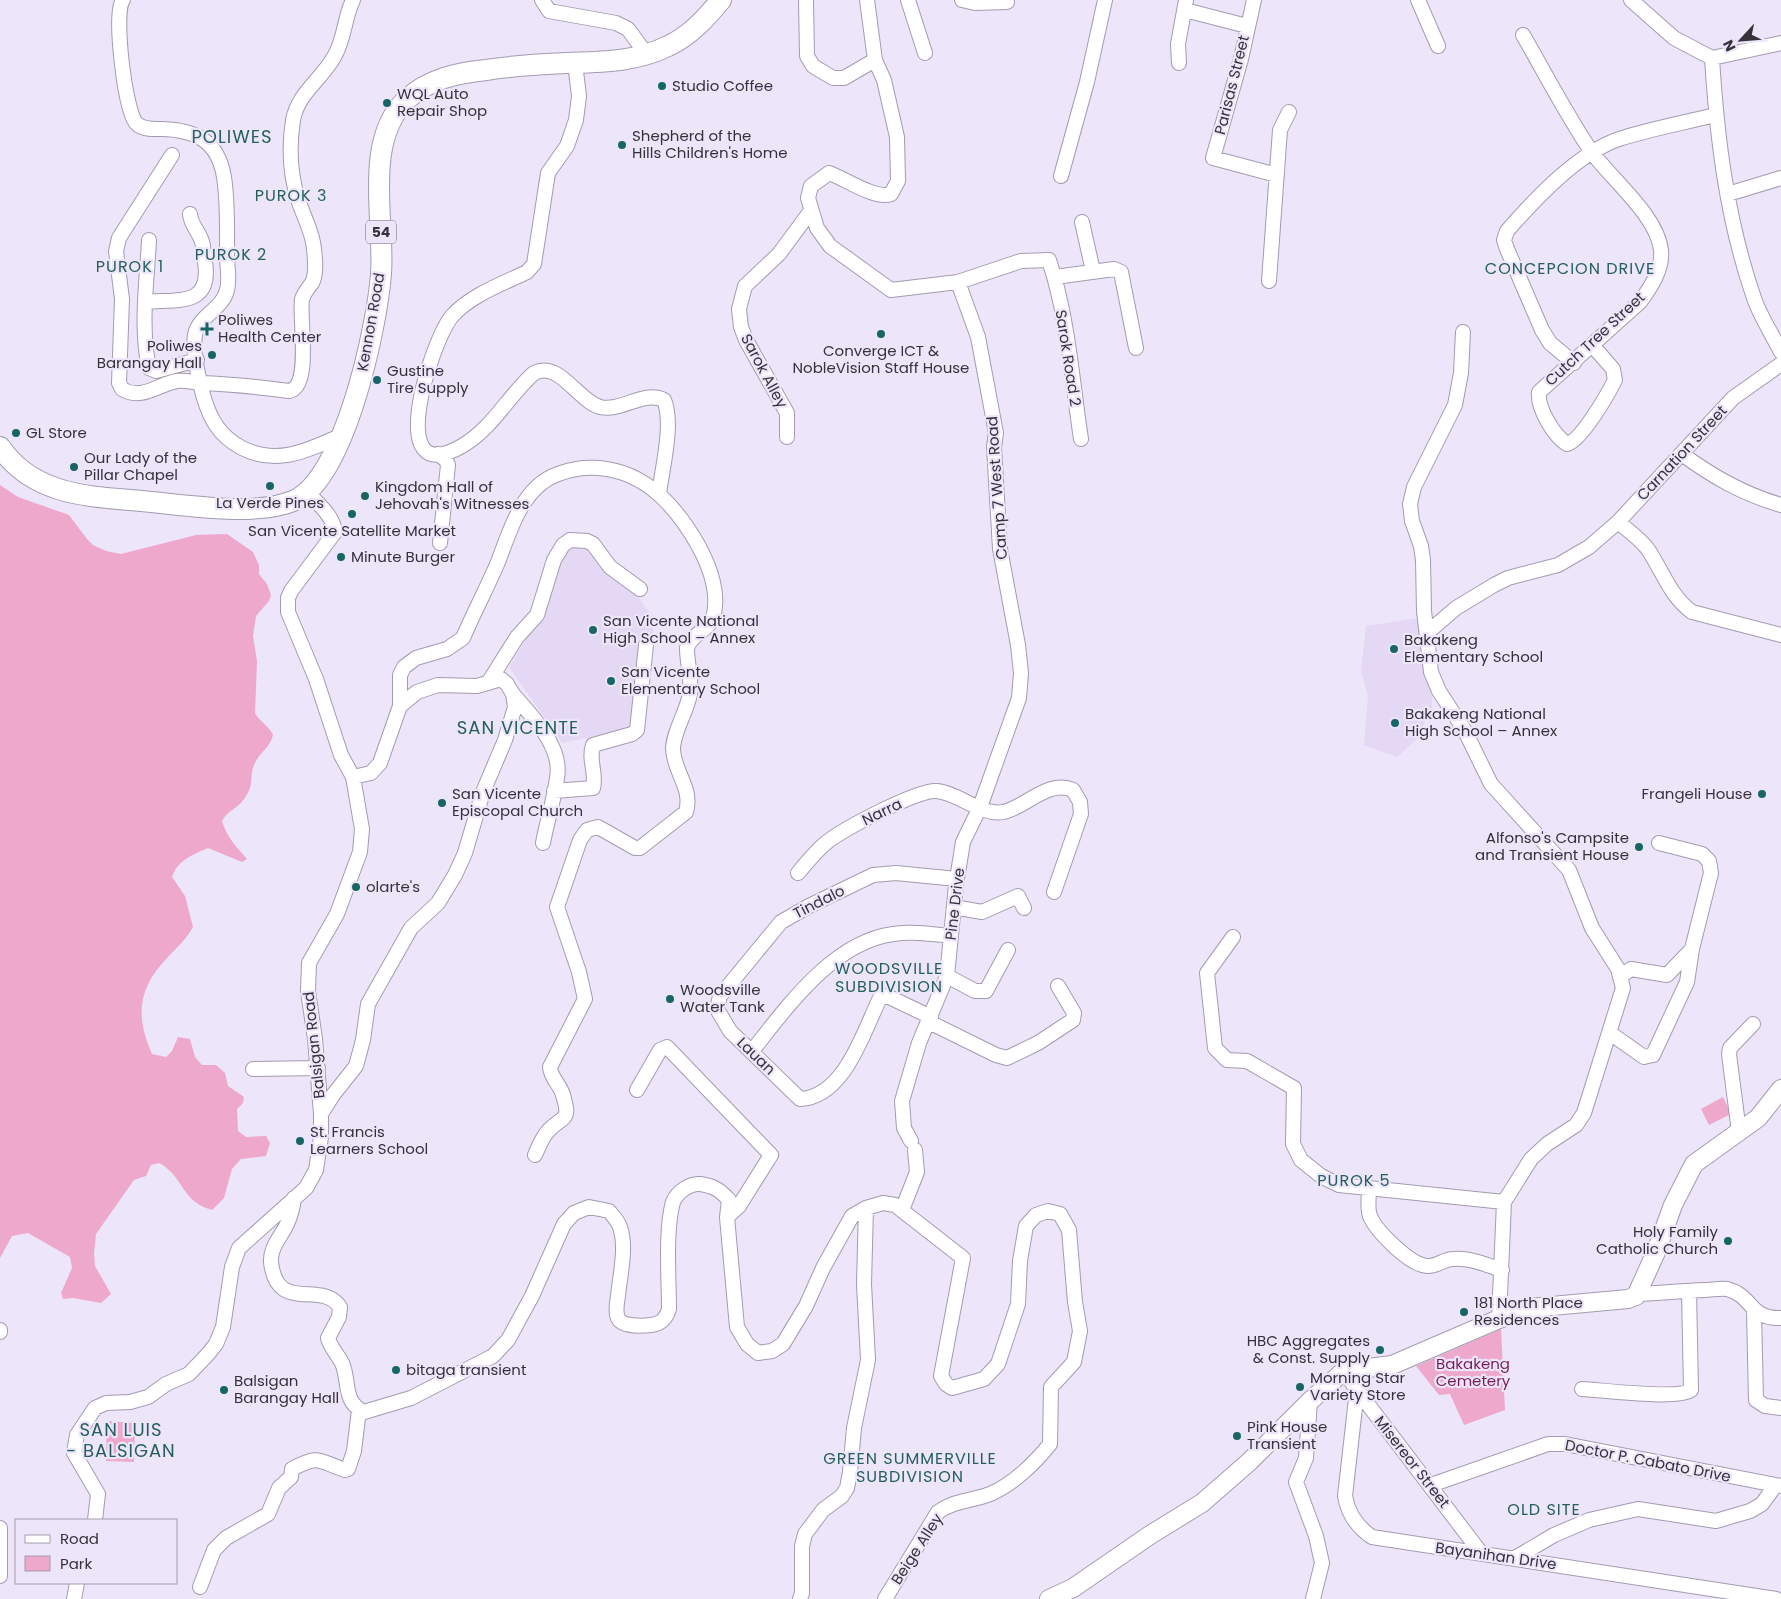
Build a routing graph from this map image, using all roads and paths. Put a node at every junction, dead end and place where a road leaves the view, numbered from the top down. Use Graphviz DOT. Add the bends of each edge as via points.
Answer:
graph roads {
  1 [pos="123,0"];
  2 [pos="353,0"];
  3 [pos="542,0"];
  4 [pos="721,0"];
  5 [pos="806,0"];
  6 [pos="867,0"];
  7 [pos="908,0"];
  8 [pos="962,0"];
  9 [pos="1105,0"];
  10 [pos="1254,0"];
  11 [pos="1418,0"];
  12 [pos="1631,0"];
  13 [pos="1007,2"];
  14 [pos="1185,5"];
  15 [pos="1247,26"];
  16 [pos="1523,35"];
  17 [pos="1781,43"];
  18 [pos="1438,46"];
  19 [pos="925,53"];
  20 [pos="647,55"];
  21 [pos="1712,58"];
  22 [pos="875,60"];
  23 [pos="575,63"];
  24 [pos="1179,63"];
  25 [pos="1289,112"];
  26 [pos="1715,115"];
  27 [pos="1592,152"];
  28 [pos="172,155"];
  29 [pos="1277,175"];
  30 [pos="1061,176"];
  31 [pos="1781,178"];
  32 [pos="1728,194"];
  33 [pos="810,212"];
  34 [pos="190,214"];
  35 [pos="1082,222"];
  36 [pos="149,240"];
  37 [pos="1093,271"];
  38 [pos="1055,277"];
  39 [pos="1269,281"];
  40 [pos="958,282"];
  41 [pos="145,302"];
  42 [pos="1463,332"];
  43 [pos="1592,345"];
  44 [pos="1136,348"];
  45 [pos="1781,352"];
  46 [pos="197,360"];
  47 [pos="1574,363"];
  48 [pos="1781,364"];
  49 [pos="200,383"];
  50 [pos="342,436"];
  51 [pos="787,437"];
  52 [pos="1081,439"];
  53 [pos="0,447"];
  54 [pos="438,454"];
  55 [pos="1682,454"];
  56 [pos="307,492"];
  57 [pos="659,494"];
  58 [pos="1781,505"];
  59 [pos="1618,522"];
  60 [pos="440,543"];
  61 [pos="640,589"];
  62 [pos="1427,633"];
  63 [pos="1781,635"];
  64 [pos="646,645"];
  65 [pos="488,683"];
  66 [pos="513,694"];
  67 [pos="1019,698"];
  68 [pos="400,706"];
  69 [pos="353,777"];
  70 [pos="554,791"];
  71 [pos="980,807"];
  72 [pos="543,843"];
  73 [pos="1659,843"];
  74 [pos="798,873"];
  75 [pos="957,879"];
  76 [pos="1054,892"];
  77 [pos="954,907"];
  78 [pos="1024,908"];
  79 [pos="951,936"];
  80 [pos="1233,937"];
  81 [pos="1692,949"];
  82 [pos="1008,950"];
  83 [pos="947,976"];
  84 [pos="1621,976"];
  85 [pos="1058,986"];
  86 [pos="718,1001"];
  87 [pos="930,1020"];
  88 [pos="1753,1024"];
  89 [pos="1610,1033"];
  90 [pos="752,1051"];
  91 [pos="318,1068"];
  92 [pos="253,1069"];
  93 [pos="1781,1089"];
  94 [pos="637,1090"];
  95 [pos="321,1114"];
  96 [pos="1739,1132"];
  97 [pos="535,1155"];
  98 [pos="1369,1189"];
  99 [pos="294,1198"];
  100 [pos="1504,1202"];
  101 [pos="866,1208"];
  102 [pos="902,1210"];
  103 [pos="727,1217"];
  104 [pos="1502,1270"];
  105 [pos="1688,1291"];
  106 [pos="1638,1294"];
  107 [pos="1754,1311"];
  108 [pos="1781,1318"];
  109 [pos="1499,1319"];
  110 [pos="1344,1371"];
  111 [pos="1582,1389"];
  112 [pos="1357,1390"];
  113 [pos="1310,1401"];
  114 [pos="1781,1408"];
  115 [pos="359,1410"];
  116 [pos="1431,1485"];
  117 [pos="1778,1486"];
  118 [pos="95,1519"];
  119 [pos="0,1528"];
  120 [pos="1481,1553"];
  121 [pos="1515,1558"];
  122 [pos="0,1576"];
  123 [pos="77,1584"];
  124 [pos="200,1587"];
  125 [pos="805,1597"];
  126 [pos="74,1599"];
  127 [pos="885,1599"];
  128 [pos="1049,1599"];
  129 [pos="1313,1599"];
  130 [pos="1776,1599"];
  1 -- 46 [label="street" via="118,16 122,63 133,119 142,128 186,131 205,141 217,153 224,176 227,291 220,305 196,332"];
  2 -- 49 [label="street" via="335,56 300,99 293,121 291,158 294,184 315,251 314,276 302,300 299,385 289,391"];
  3 -- 20 [label="street" via="549,11 616,23 628,29"];
  4 -- 20 [label="highway, Kennon Road / 54" via="690,33"];
  5 -- 22 [label="street" via="807,56 813,66 833,78 844,78"];
  6 -- 22 [label="street"];
  7 -- 19 [label="street"];
  8 -- 13 [label="street"];
  9 -- 30 [label="street"];
  10 -- 15 [label="street"];
  11 -- 18 [label="street"];
  12 -- 21 [label="street" via="1674,38"];
  14 -- 15 [label="street, Parisas Street"];
  14 -- 24 [label="street" via="1178,44"];
  15 -- 29 [label="street, Parisas Street" via="1213,158"];
  16 -- 27 [label="street, Cutch Tree Street"];
  17 -- 21 [label="street"];
  20 -- 23 [label="highway, Kennon Road / 54" via="610,62"];
  21 -- 26 [label="street"];
  22 -- 33 [label="street" via="884,80 893,117 898,181 891,194 876,195 830,173 810,186"];
  23 -- 50 [label="highway, Kennon Road / 54" via="449,75 407,99 396,113 384,145 379,178 381,272 377,309 364,369"];
  23 -- 54 [label="street" via="579,96 576,120 567,146 548,173 534,264 527,272 464,305 444,327 433,352 416,428 424,449"];
  25 -- 29 [label="street" via="1280,130"];
  26 -- 27 [label="street" via="1618,140"];
  26 -- 32 [label="street"];
  27 -- 43 [label="street, Cutch Tree Street" via="1627,190 1658,236 1661,251 1659,267 1640,302"];
  27 -- 47 [label="street" via="1561,176 1522,214 1507,231 1504,240 1542,330 1550,343"];
  28 -- 49 [label="street" via="119,238 116,251 122,299 118,375 122,389 127,392 143,393 175,382"];
  29 -- 39 [label="street"];
  31 -- 32 [label="street"];
  32 -- 45 [label="street" via="1754,299"];
  33 -- 40 [label="street" via="830,246 891,290"];
  33 -- 51 [label="street, Sarok Alley" via="779,254 745,286 739,309 740,326 746,340 787,413"];
  34 -- 41 [label="street" via="204,250 208,276 202,292 190,299"];
  35 -- 37 [label="street"];
  36 -- 41 [label="street"];
  37 -- 38 [label="street"];
  37 -- 44 [label="street" via="1114,269 1120,272"];
  38 -- 40 [label="street" via="1049,260 1036,259"];
  38 -- 52 [label="street, Sarok Road 2"];
  40 -- 67 [label="street, Camp 7 West Road" via="978,337 996,433 1000,549 1018,645"];
  41 -- 46 [label="street" via="149,368 156,371"];
  42 -- 62 [label="street" via="1462,373 1455,404 1411,496 1412,521 1421,546"];
  43 -- 47 [label="street, Cutch Tree Street"];
  43 -- 47 [label="street, Cutch Tree Street" via="1612,369 1615,380 1572,442 1564,443 1539,400 1541,388"];
  46 -- 49 [label="street"];
  48 -- 55 [label="street, Carnation Street" via="1733,398"];
  49 -- 50 [label="street" via="219,431 253,453 289,455"];
  50 -- 56 [label="highway, Kennon Road / 54" via="330,460"];
  53 -- 56 [label="highway, Kennon Road / 54" via="12,463 32,478 72,494 92,497 242,508 285,504"];
  54 -- 57 [label="street" via="455,450 474,438 530,377 545,370 557,374 589,402 601,407 632,403 647,397 664,400 668,422"];
  54 -- 60 [label="street" via="448,465"];
  55 -- 58 [label="street" via="1711,476 1741,492"];
  55 -- 59 [label="street, Carnation Street"];
  56 -- 69 [label="street, Balsigan Road" via="329,516 334,532 291,592 288,612 316,679 336,744"];
  57 -- 68 [label="street" via="632,476 610,468 575,469 553,476 538,486 518,514 463,638 447,648 416,658 404,667 400,675"];
  57 -- 97 [label="street" via="682,518 707,563 713,585 714,613 711,622 689,641 687,648 690,694 673,748 689,803 686,812 640,848 598,827 587,830 580,840 557,907 585,999 550,1067 551,1077 563,1092 567,1111 564,1120 549,1130"];
  59 -- 62 [label="street, Carnation Street" via="1589,547 1558,565 1508,578 1494,585 1456,608"];
  59 -- 63 [label="street" via="1643,543 1668,588 1692,612"];
  61 -- 65 [label="street" via="610,567 593,544 570,540 563,544 554,560 537,615 517,637"];
  62 -- 84 [label="street" via="1433,680 1465,731 1491,784 1563,860 1592,928"];
  64 -- 70 [label="street" via="637,730 592,745 593,788"];
  65 -- 66 [label="street" via="501,679"];
  65 -- 68 [label="street" via="477,686 438,685 417,692"];
  66 -- 70 [label="street" via="545,733 553,750 558,777"];
  66 -- 95 [label="street" via="515,707 505,740 483,792 455,875 438,902 411,928 368,1004 356,1066"];
  67 -- 71 [label="street, Pine Drive"];
  68 -- 69 [label="street" via="376,770 365,776"];
  69 -- 91 [label="street, Balsigan Road" via="362,829 360,852 337,914 309,963 308,991"];
  70 -- 72 [label="street"];
  71 -- 74 [label="street, Narra" via="938,791 925,792 828,841"];
  71 -- 75 [label="street, Pine Drive" via="963,842"];
  71 -- 76 [label="street, Narra" via="1000,812 1060,787 1074,790 1081,814"];
  73 -- 81 [label="street" via="1702,854 1708,861 1711,873"];
  75 -- 77 [label="street, Pine Drive"];
  75 -- 86 [label="street, Tindalo" via="896,873 873,875 808,906 781,922"];
  77 -- 78 [label="street" via="982,912 1018,896"];
  77 -- 79 [label="street, Pine Drive"];
  79 -- 83 [label="street, Pine Drive"];
  79 -- 90 [label="street" via="915,932 892,934 868,940 838,957 792,1001"];
  80 -- 98 [label="street" via="1207,973 1215,1048 1227,1060 1248,1061 1292,1086 1295,1093 1293,1144 1301,1160 1321,1176 1340,1185"];
  81 -- 84 [label="street" via="1667,975 1631,969"];
  81 -- 89 [label="street" via="1687,982 1653,1055 1644,1057"];
  82 -- 83 [label="street" via="986,991 975,991"];
  83 -- 87 [label="street, Pine Drive"];
  84 -- 89 [label="street" via="1621,996"];
  85 -- 87 [label="street" via="1074,1013 1072,1020 1038,1043 1007,1058"];
  86 -- 90 [label="street, Lauan" via="717,1008 723,1022"];
  87 -- 90 [label="street, Lauan" via="887,996 880,998 852,1059 828,1087 808,1099 800,1100"];
  87 -- 102 [label="street, Pine Drive" via="919,1044 902,1101 904,1128 913,1146 917,1172"];
  88 -- 96 [label="street" via="1730,1048 1729,1054"];
  89 -- 100 [label="street" via="1580,1121 1531,1159"];
  91 -- 92 [label="street"];
  91 -- 95 [label="street, Balsigan Road"];
  93 -- 96 [label="main road" via="1758,1118"];
  94 -- 103 [label="street" via="660,1050 667,1047 771,1155 739,1206"];
  95 -- 99 [label="street, Balsigan Road" via="316,1170 306,1188"];
  96 -- 106 [label="main road" via="1694,1164 1673,1205"];
  98 -- 100 [label="street"];
  98 -- 104 [label="street" via="1369,1214 1375,1224 1416,1263 1428,1266 1451,1259 1465,1259"];
  99 -- 115 [label="street" via="288,1222 271,1252 272,1271 288,1293 325,1296 337,1302 339,1317 328,1338 342,1364 349,1397"];
  99 -- 118 [label="street, Balsigan Road" via="239,1248 232,1267 223,1327 216,1344 197,1366 148,1397 95,1408 80,1430 74,1453 98,1494"];
  100 -- 104 [label="street"];
  101 -- 102 [label="street" via="883,1203"];
  101 -- 103 [label="street" via="850,1220 783,1344 772,1351 758,1353 747,1344 737,1327"];
  101 -- 125 [label="street" via="864,1284 868,1360 854,1428 847,1488 813,1520 805,1534 802,1546"];
  102 -- 127 [label="street, Beige Alley" via="963,1258 941,1376 946,1384 952,1388 984,1379 998,1364 1018,1304 1026,1226 1036,1215 1048,1211 1060,1214 1069,1230 1080,1331 1074,1362 1051,1387 1050,1444 1029,1466 990,1494 949,1505 938,1512"];
  103 -- 115 [label="street" via="729,1200 714,1187 698,1184 682,1190 674,1201 670,1228 668,1314 658,1324 633,1325 621,1322 617,1312 622,1249 620,1227 609,1211 589,1207 574,1213 556,1240 532,1296 499,1351 402,1402 374,1411"];
  104 -- 109 [label="street"];
  105 -- 106 [label="street"];
  105 -- 107 [label="street" via="1726,1289 1750,1303"];
  105 -- 111 [label="street" via="1691,1390 1658,1394"];
  106 -- 109 [label="main road" via="1628,1299 1530,1308"];
  107 -- 108 [label="street" via="1768,1318"];
  107 -- 114 [label="street" via="1756,1400 1765,1406"];
  109 -- 110 [label="main road" via="1392,1365"];
  110 -- 112 [label="street, Misereor Street"];
  110 -- 113 [label="main road"];
  112 -- 116 [label="street, Misereor Street"];
  112 -- 120 [label="street, Bayanihan Drive" via="1345,1496 1347,1506 1361,1529 1372,1537 1386,1540"];
  113 -- 128 [label="main road" via="1202,1503 1073,1588"];
  113 -- 129 [label="street" via="1306,1458 1296,1482 1316,1536 1322,1563"];
  115 -- 124 [label="street" via="354,1451 348,1469 312,1459 292,1469 291,1477 279,1488 268,1514 226,1538 214,1550"];
  116 -- 117 [label="street, Doctor P. Cabato Drive" via="1532,1448 1565,1444"];
  116 -- 120 [label="street, Misereor Street"];
  117 -- 121 [label="street" via="1762,1504 1750,1511 1716,1521 1638,1510 1589,1520 1554,1534"];
  119 -- 122 [label="street"];
  120 -- 121 [label="street, Bayanihan Drive"];
  121 -- 130 [label="street, Bayanihan Drive"];
  123 -- 126 [label="street"];
}
